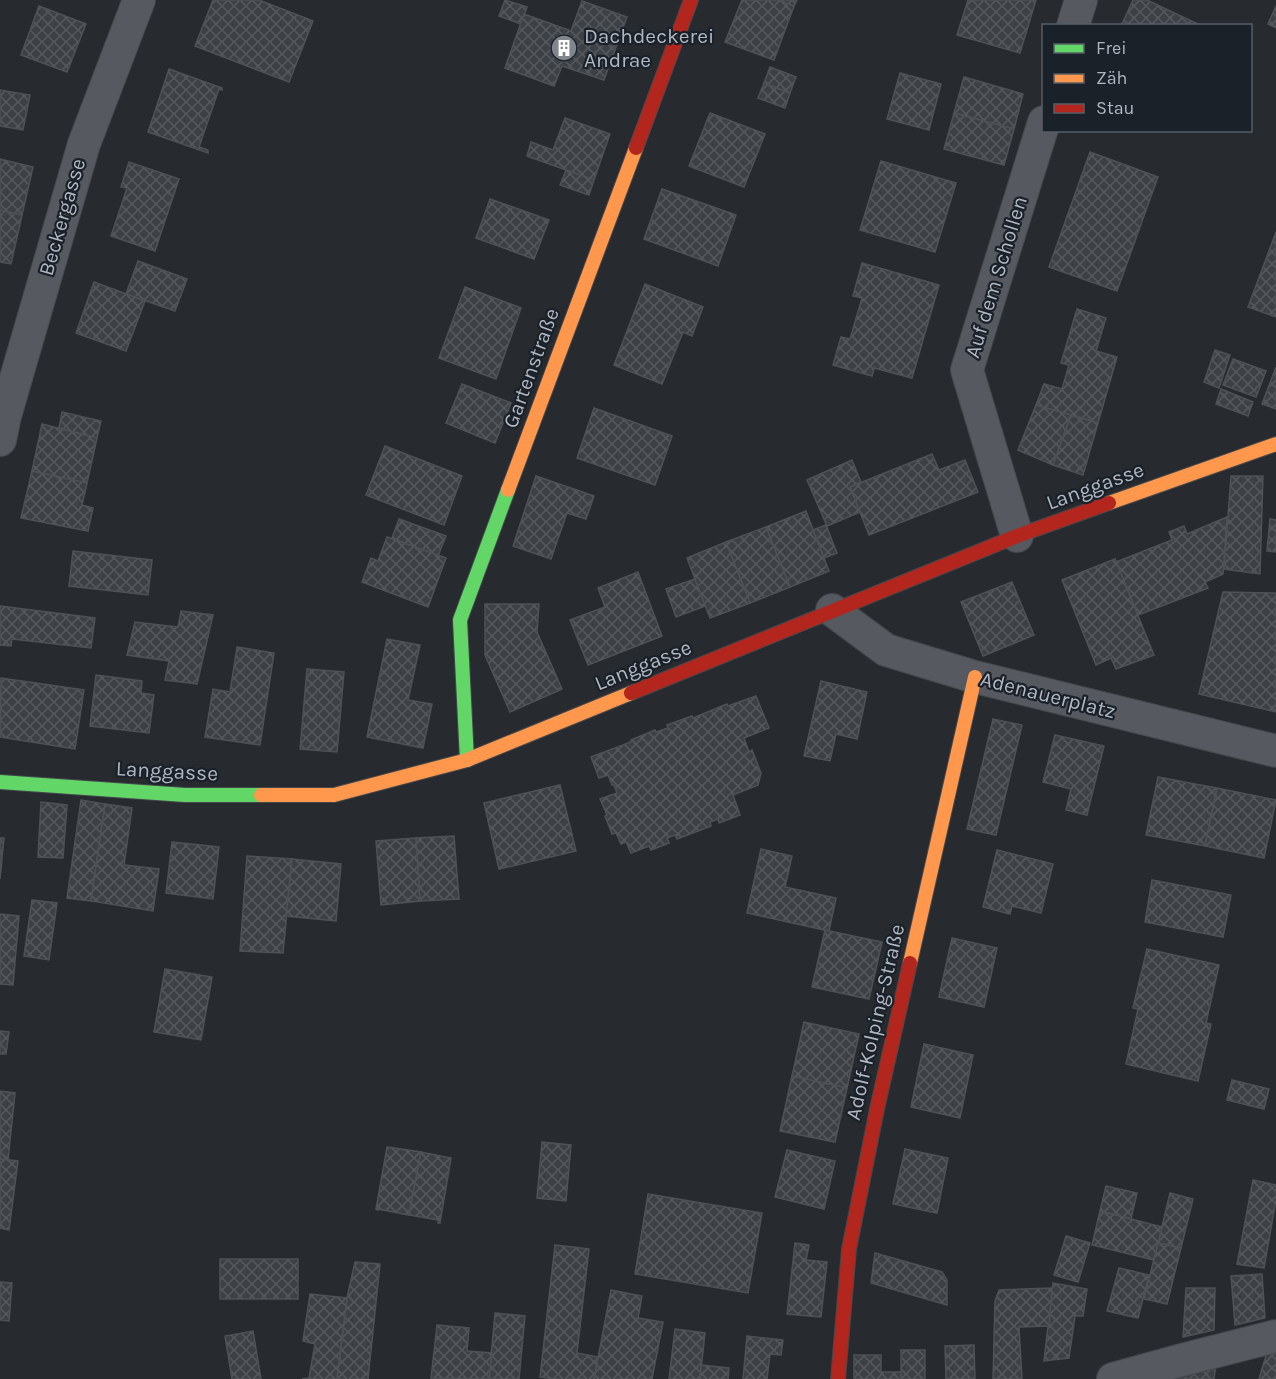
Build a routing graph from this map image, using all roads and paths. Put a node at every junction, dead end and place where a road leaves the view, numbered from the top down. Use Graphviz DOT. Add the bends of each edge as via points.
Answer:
graph roads {
  1 [pos="139,0"];
  2 [pos="691,0"];
  3 [pos="1080,0"];
  4 [pos="1074,24"];
  5 [pos="1042,128"];
  6 [pos="0,440"];
  7 [pos="1276,444"];
  8 [pos="1017,536"];
  9 [pos="832,610"];
  10 [pos="975,677"];
  11 [pos="1276,751"];
  12 [pos="467,760"];
  13 [pos="0,782"];
  14 [pos="1276,1336"];
  15 [pos="838,1379"];
  16 [pos="1113,1379"];
  1 -- 6 [label="street, Beckergasse" via="84,144"];
  2 -- 12 [label="street, Gartenstraße" via="460,620"];
  3 -- 4 [label="street"];
  5 -- 8 [label="street, Auf dem Schollen" via="967,369"];
  7 -- 8 [label="street, Langgasse"];
  8 -- 9 [label="street, Langgasse"];
  9 -- 10 [label="street, Adenauerplatz" via="886,650"];
  9 -- 12 [label="street, Langgasse"];
  10 -- 11 [label="street, Adenauerplatz"];
  10 -- 15 [label="street, Adolf-Kolping-Straße" via="876,1109 849,1249"];
  12 -- 13 [label="street, Langgasse" via="334,795 185,795"];
  14 -- 16 [label="street"];
}
